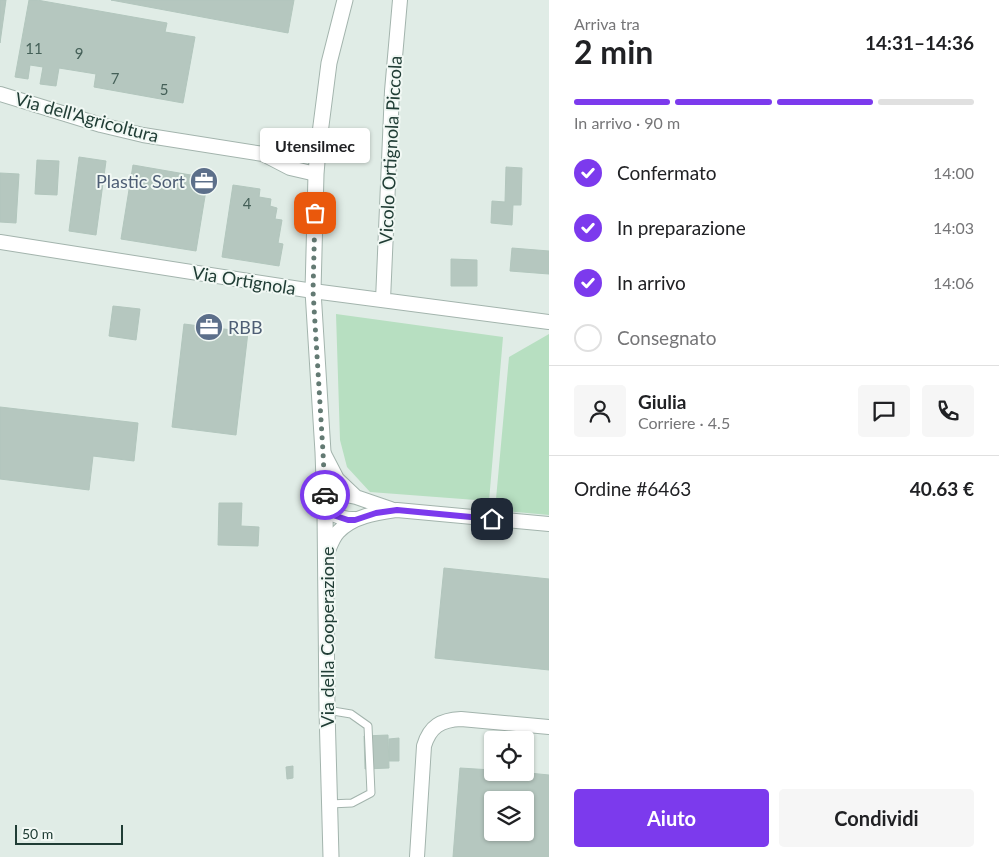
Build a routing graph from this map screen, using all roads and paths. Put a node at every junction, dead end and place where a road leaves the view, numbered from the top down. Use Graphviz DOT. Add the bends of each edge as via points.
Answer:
graph roads {
  1 [pos="345,0"];
  2 [pos="400,0"];
  3 [pos="0,94"];
  4 [pos="318,148"];
  5 [pos="263,154"];
  6 [pos="316,174"];
  7 [pos="0,242"];
  8 [pos="313,291"];
  9 [pos="383,300"];
  10 [pos="549,322"];
  11 [pos="323,452"];
  12 [pos="356,497"];
  13 [pos="325,506"];
  14 [pos="397,510"];
  15 [pos="355,520"];
  16 [pos="549,524"];
  17 [pos="327,553"];
  18 [pos="327,710"];
  19 [pos="549,727"];
  20 [pos="329,804"];
  21 [pos="331,857"];
  22 [pos="417,857"];
  1 -- 4 [label="street, Via della Cooperazione" via="329,63"];
  2 -- 9 [label="street, Vicolo Ortignola Piccola" via="392,91"];
  3 -- 5 [label="street, Via dell'Agricoltura" via="143,136"];
  4 -- 5 [label="street, Via dell'Agricoltura" via="294,147"];
  4 -- 6 [label="street, Via della Cooperazione"];
  5 -- 6 [label="street, Via dell'Agricoltura" via="290,168"];
  6 -- 8 [label="street, Via della Cooperazione"];
  7 -- 8 [label="street, Via Ortignola"];
  8 -- 9 [label="street, Via Ortignola"];
  8 -- 11 [label="street, Via della Cooperazione"];
  9 -- 10 [label="street, Via Ortignola"];
  11 -- 12 [label="street" via="337,479"];
  11 -- 13 [label="street, Via della Cooperazione"];
  12 -- 13 [label="street" via="346,495"];
  12 -- 14 [label="street"];
  13 -- 15 [label="street" via="336,516"];
  13 -- 17 [label="street, Via della Cooperazione"];
  14 -- 15 [label="street"];
  14 -- 16 [label="street"];
  15 -- 17 [label="street" via="338,532"];
  17 -- 18 [label="street, Via della Cooperazione"];
  18 -- 20 [label="street, Via della Cooperazione"];
  18 -- 20 [label="lane" via="351,714 368,726 371,793 352,803"];
  19 -- 22 [label="street" via="461,719 441,723 430,731 424,746"];
  20 -- 21 [label="street, Via della Cooperazione"];
}
